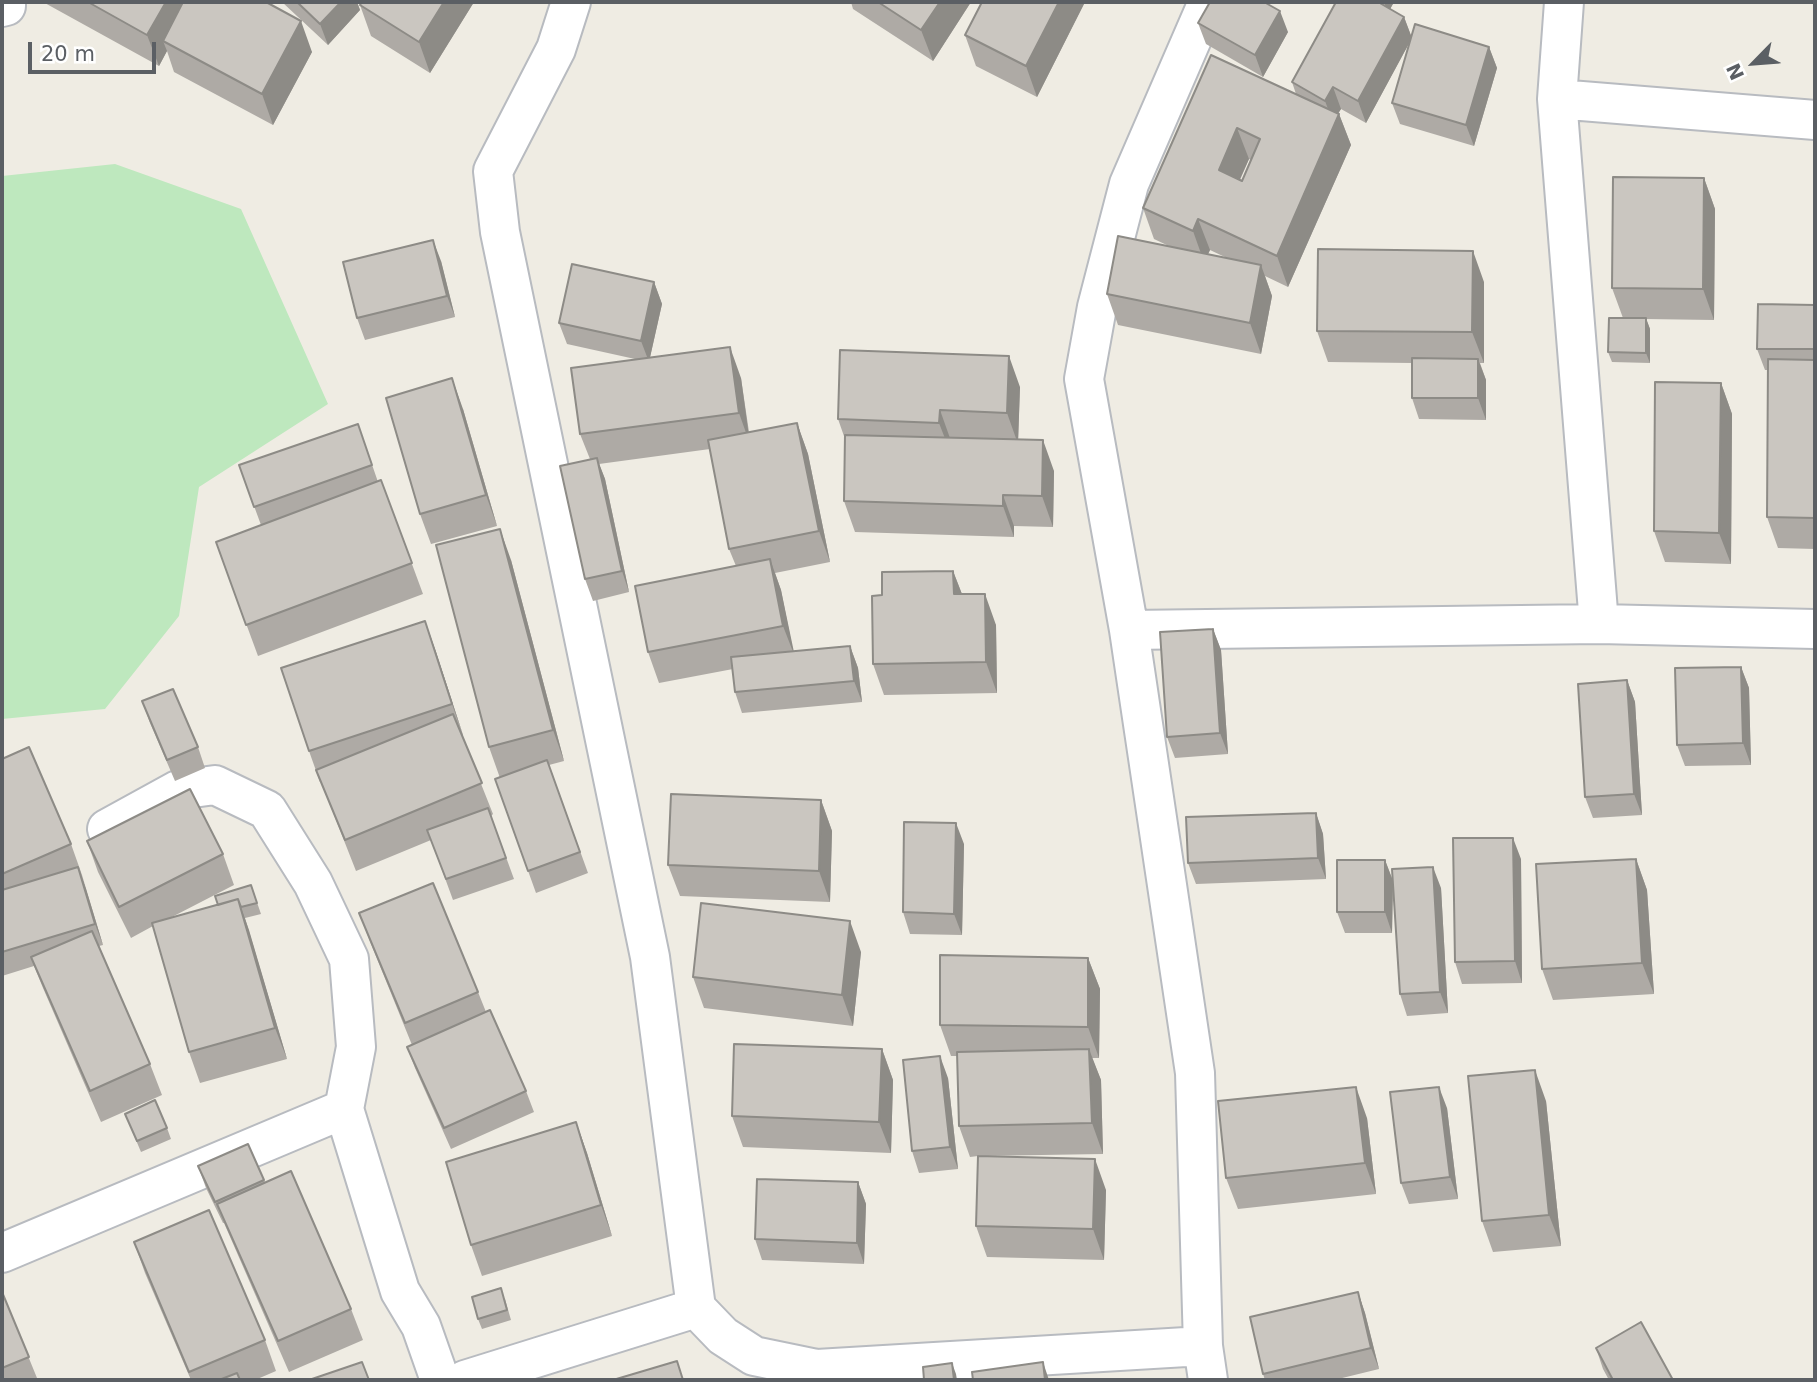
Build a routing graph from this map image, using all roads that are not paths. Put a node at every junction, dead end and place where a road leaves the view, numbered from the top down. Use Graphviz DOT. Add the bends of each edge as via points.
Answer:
graph roads {
  1 [pos="6,2"];
  2 [pos="571,2"];
  3 [pos="1208,2"];
  4 [pos="1564,2"];
  5 [pos="2,8"];
  6 [pos="1557,99"];
  7 [pos="1815,120"];
  8 [pos="1599,624"];
  9 [pos="1815,629"];
  10 [pos="1129,630"];
  11 [pos="107,829"];
  12 [pos="344,1109"];
  13 [pos="2,1253"];
  14 [pos="696,1308"];
  15 [pos="1206,1363"];
  16 [pos="440,1380"];
  17 [pos="465,1380"];
  1 -- 5 [label="street"];
  2 -- 14 [label="street" via="556,50 493,171 500,232 650,957"];
  3 -- 10 [label="street" via="1129,184 1097,307 1084,379"];
  4 -- 6 [label="street"];
  6 -- 7 [label="street"];
  6 -- 8 [label="street"];
  8 -- 9 [label="street"];
  8 -- 10 [label="street"];
  10 -- 15 [label="street" via="1195,1073"];
  11 -- 12 [label="street" via="178,790 215,785 267,810 313,883 349,959 356,1047"];
  12 -- 13 [label="street"];
  12 -- 16 [label="street" via="400,1291 421,1326"];
  14 -- 15 [label="street" via="723,1336 754,1356 817,1369"];
  14 -- 17 [label="street"];
}
